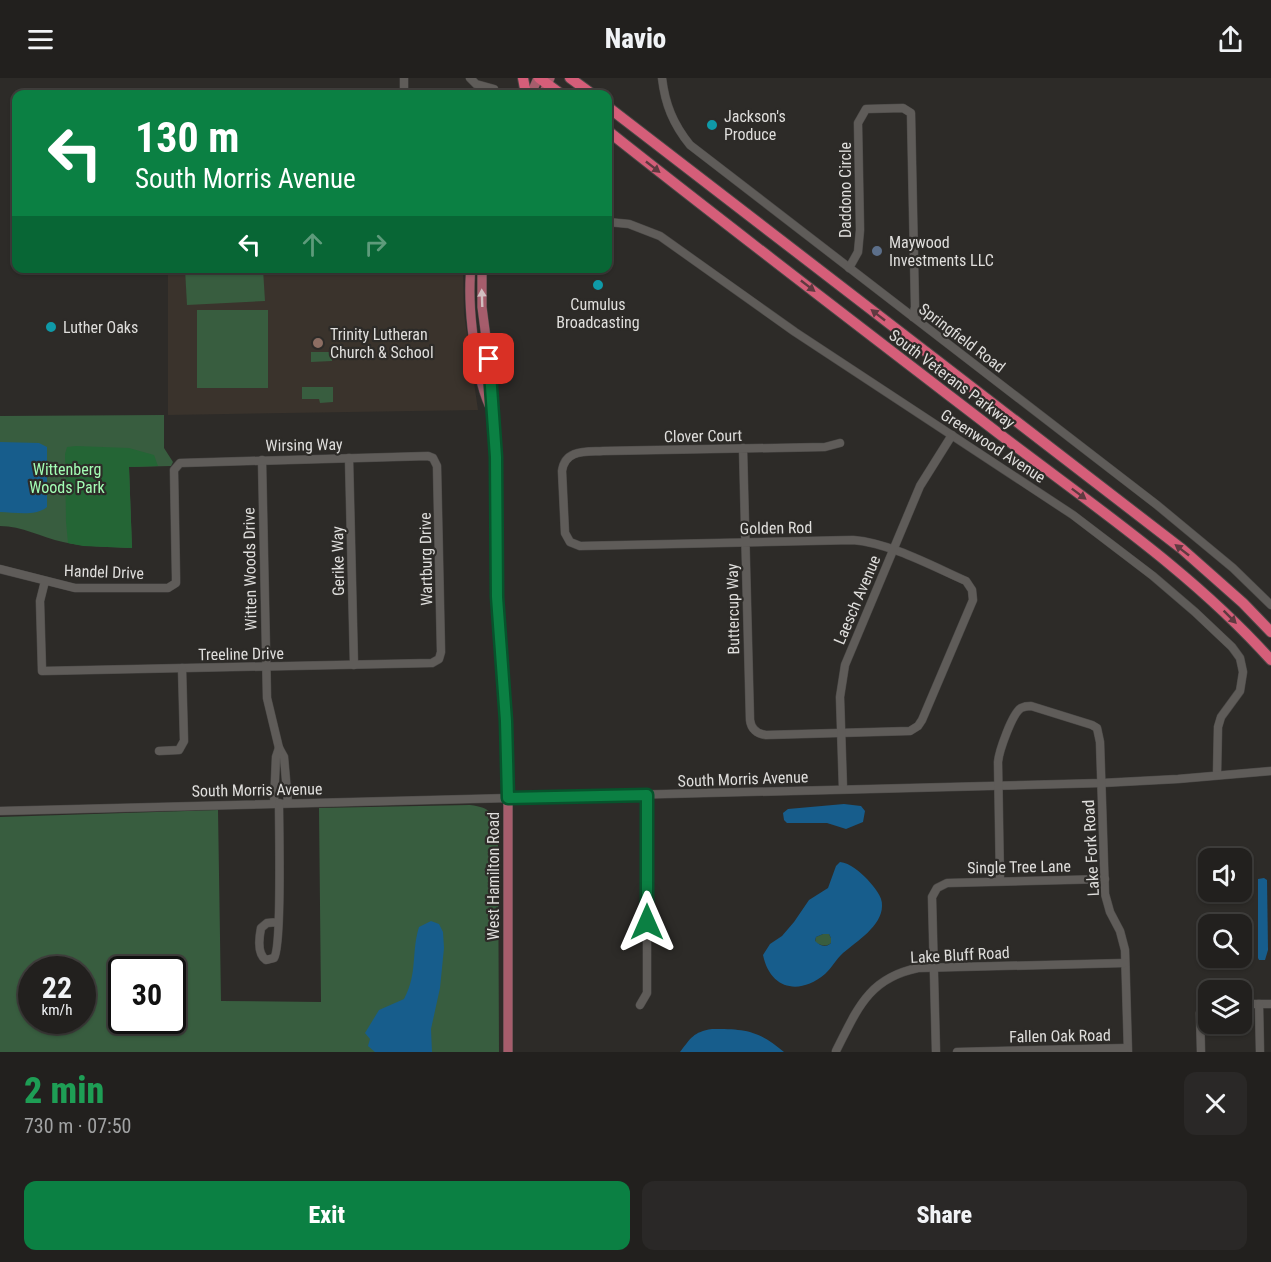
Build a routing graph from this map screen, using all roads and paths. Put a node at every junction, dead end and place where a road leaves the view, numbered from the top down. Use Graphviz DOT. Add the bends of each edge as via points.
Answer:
graph roads {
  1 [pos="470,78"];
  2 [pos="570,78"];
  3 [pos="578,78"];
  4 [pos="662,78"];
  5 [pos="494,89"];
  6 [pos="586,90"];
  7 [pos="588,90"];
  8 [pos="612,109"];
  9 [pos="612,134"];
  10 [pos="612,222"];
  11 [pos="849,268"];
  12 [pos="471,273"];
  13 [pos="482,273"];
  14 [pos="913,317"];
  15 [pos="492,412"];
  16 [pos="952,435"];
  17 [pos="840,443"];
  18 [pos="743,448"];
  19 [pos="349,458"];
  20 [pos="433,458"];
  21 [pos="261,460"];
  22 [pos="570,542"];
  23 [pos="745,542"];
  24 [pos="893,550"];
  25 [pos="0,570"];
  26 [pos="45,581"];
  27 [pos="173,586"];
  28 [pos="1271,605"];
  29 [pos="1271,632"];
  30 [pos="439,659"];
  31 [pos="1271,660"];
  32 [pos="354,665"];
  33 [pos="266,667"];
  34 [pos="182,669"];
  35 [pos="841,734"];
  36 [pos="279,748"];
  37 [pos="159,751"];
  38 [pos="1271,771"];
  39 [pos="1217,775"];
  40 [pos="1102,783"];
  41 [pos="998,785"];
  42 [pos="843,789"];
  43 [pos="647,795"];
  44 [pos="508,798"];
  45 [pos="276,803"];
  46 [pos="288,803"];
  47 [pos="0,811"];
  48 [pos="1105,879"];
  49 [pos="1000,881"];
  50 [pos="278,922"];
  51 [pos="1125,963"];
  52 [pos="934,968"];
  53 [pos="1252,1004"];
  54 [pos="1259,1004"];
  55 [pos="1271,1004"];
  56 [pos="640,1005"];
  57 [pos="1200,1034"];
  58 [pos="1127,1050"];
  59 [pos="836,1051"];
  60 [pos="508,1052"];
  61 [pos="936,1052"];
  62 [pos="957,1052"];
  63 [pos="1201,1052"];
  64 [pos="1260,1052"];
  1 -- 5 [label="street"];
  2 -- 6 [label="highway"];
  3 -- 7 [label="highway"];
  4 -- 11 [label="street, Springfield Road" via="670,113 690,145"];
  29 -- 8 [label="highway, South Veterans Parkway, one-way" via="1182,549"];
  9 -- 31 [label="highway, South Veterans Parkway, one-way" via="1156,552 1225,611"];
  10 -- 16 [label="street, Greenwood Avenue" via="629,224 660,236 795,333"];
  11 -- 14 [label="street, Springfield Road"];
  11 -- 14 [label="street, Daddono Circle" via="858,252 860,230 858,123 867,109 903,108 911,112"];
  12 -- 15 [label="main road, West Hamilton Road" via="473,331 482,390"];
  15 -- 13 [label="main road, West Hamilton Road, one-way"];
  14 -- 28 [label="street, Springfield Road" via="1157,505"];
  15 -- 44 [label="main road, West Hamilton Road"];
  16 -- 24 [label="street, Laesch Avenue" via="920,486"];
  16 -- 39 [label="street, Greenwood Avenue" via="1124,553 1232,647 1242,665 1243,681 1218,727"];
  17 -- 18 [label="street, Clover Court" via="825,447"];
  18 -- 22 [label="street, Clover Court" via="595,452 568,457 562,471 564,531"];
  18 -- 23 [label="street, Buttercup Way"];
  19 -- 20 [label="street, Wirsing Way"];
  19 -- 21 [label="street, Wirsing Way"];
  19 -- 32 [label="street, Gerike Way"];
  20 -- 30 [label="street, Wartburg Drive" via="437,466"];
  21 -- 27 [label="street, Wirsing Way" via="186,461 176,466"];
  21 -- 33 [label="street, Witten Woods Drive"];
  22 -- 23 [label="street, Golden Rod" via="580,546"];
  23 -- 24 [label="street, Golden Rod" via="853,540"];
  23 -- 35 [label="street, Buttercup Way" via="750,720 755,731 766,735"];
  24 -- 35 [label="street, Laesch Avenue" via="845,665 840,689"];
  24 -- 35 [label="street, Golden Rod" via="966,581 972,588 973,600 915,729"];
  25 -- 26 [label="street, Handel Drive"];
  26 -- 27 [label="street, Handel Drive" via="75,588"];
  26 -- 34 [label="street, Treeline Drive" via="40,601 42,671"];
  30 -- 32 [label="street, Treeline Drive" via="432,663"];
  32 -- 33 [label="street, Treeline Drive"];
  33 -- 34 [label="street, Treeline Drive"];
  33 -- 36 [label="street, Witten Woods Drive" via="267,698"];
  34 -- 37 [label="street" via="184,741 179,750"];
  35 -- 42 [label="street, Laesch Avenue"];
  36 -- 45 [label="street, Witten Woods Drive"];
  36 -- 46 [label="street, Witten Woods Drive" via="285,764"];
  38 -- 39 [label="street, South Morris Avenue"];
  39 -- 40 [label="street, South Morris Avenue"];
  40 -- 41 [label="street, South Morris Avenue"];
  40 -- 41 [label="street, Lake Fork Road" via="1097,728 1027,706 1016,714 1000,750"];
  40 -- 48 [label="street, Lake Fork Road"];
  41 -- 42 [label="street, South Morris Avenue"];
  41 -- 49 [label="street"];
  42 -- 43 [label="street, South Morris Avenue"];
  43 -- 44 [label="street, South Morris Avenue"];
  43 -- 56 [label="street" via="647,993"];
  44 -- 46 [label="street, South Morris Avenue"];
  44 -- 60 [label="main road, West Hamilton Road"];
  45 -- 46 [label="street, South Morris Avenue"];
  45 -- 47 [label="street, South Morris Avenue"];
  45 -- 50 [label="street, Witten Woods Drive"];
  48 -- 49 [label="street, Single Tree Lane"];
  48 -- 51 [label="street, Lake Fork Road" via="1108,906 1123,940"];
  49 -- 52 [label="street, Single Tree Lane" via="947,883 937,888 932,897"];
  50 -- 50 [label="street, Witten Woods Drive" via="277,955 266,960 260,952 261,928"];
  51 -- 52 [label="street, Lake Bluff Road"];
  51 -- 58 [label="street, Lake Fork Road"];
  52 -- 59 [label="street, Lake Bluff Road" via="902,972 875,987 861,1003"];
  52 -- 61 [label="street"];
  53 -- 54 [label="street"];
  54 -- 55 [label="street"];
  54 -- 64 [label="street"];
  57 -- 63 [label="street"];
  58 -- 62 [label="street, Fallen Oak Road"];
}
